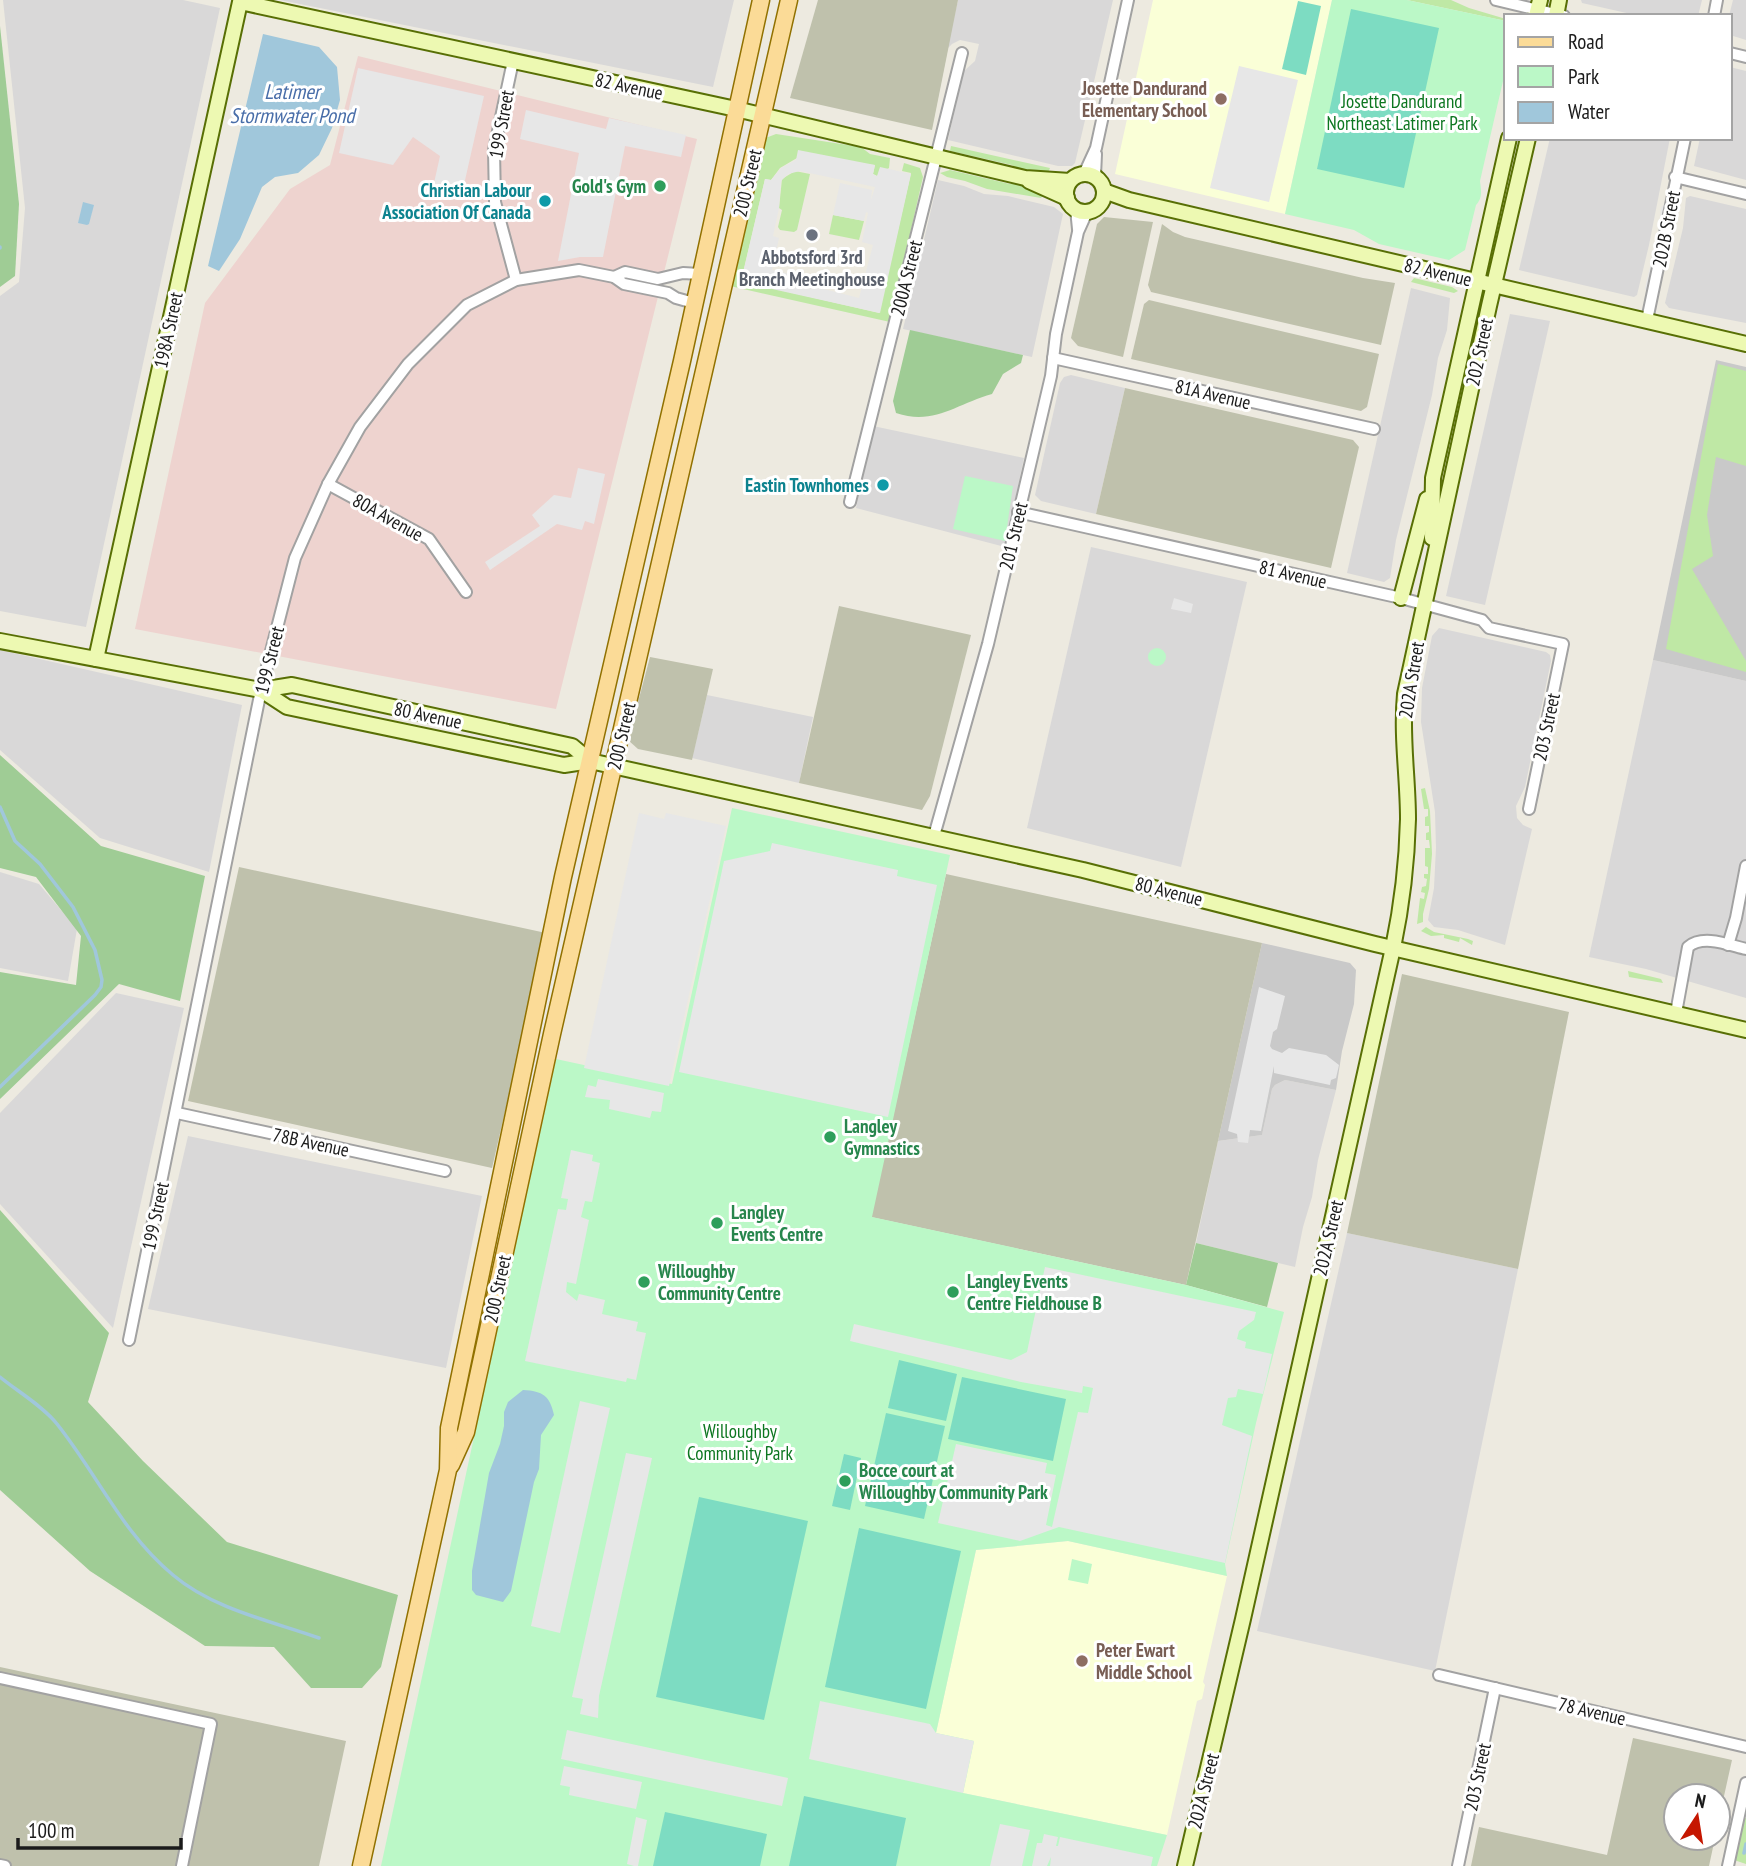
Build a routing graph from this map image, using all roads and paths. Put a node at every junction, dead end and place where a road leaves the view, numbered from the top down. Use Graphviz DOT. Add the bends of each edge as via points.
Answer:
graph roads {
  1 [pos="761,0"];
  2 [pos="789,0"];
  3 [pos="1128,0"];
  4 [pos="1496,0"];
  5 [pos="235,1"];
  6 [pos="1538,8"];
  7 [pos="1559,11"];
  8 [pos="962,53"];
  9 [pos="513,61"];
  10 [pos="736,109"];
  11 [pos="763,115"];
  12 [pos="1509,140"];
  13 [pos="1528,140"];
  14 [pos="1684,140"];
  15 [pos="935,157"];
  16 [pos="1083,177"];
  17 [pos="1675,177"];
  18 [pos="1025,178"];
  19 [pos="1746,194"];
  20 [pos="1103,197"];
  21 [pos="1077,206"];
  22 [pos="700,274"];
  23 [pos="614,276"];
  24 [pos="516,280"];
  25 [pos="1476,281"];
  26 [pos="1494,285"];
  27 [pos="694,303"];
  28 [pos="1647,320"];
  29 [pos="1746,344"];
  30 [pos="1053,358"];
  31 [pos="1374,429"];
  32 [pos="1433,478"];
  33 [pos="327,484"];
  34 [pos="850,502"];
  35 [pos="1018,512"];
  36 [pos="1432,566"];
  37 [pos="466,592"];
  38 [pos="1401,598"];
  39 [pos="1424,604"];
  40 [pos="0,641"];
  41 [pos="1563,644"];
  42 [pos="96,659"];
  43 [pos="261,690"];
  44 [pos="590,761"];
  45 [pos="614,768"];
  46 [pos="1529,809"];
  47 [pos="934,836"];
  48 [pos="1746,866"];
  49 [pos="1728,945"];
  50 [pos="1393,948"];
  51 [pos="1746,949"];
  52 [pos="1676,1013"];
  53 [pos="1746,1030"];
  54 [pos="177,1113"];
  55 [pos="445,1171"];
  56 [pos="129,1340"];
  57 [pos="448,1470"];
  58 [pos="1439,1675"];
  59 [pos="0,1678"];
  60 [pos="1495,1688"];
  61 [pos="1746,1747"];
  62 [pos="1746,1783"];
  63 [pos="0,1865"];
  64 [pos="5,1866"];
  65 [pos="181,1866"];
  66 [pos="361,1866"];
  67 [pos="1185,1866"];
  68 [pos="1458,1866"];
  69 [pos="1728,1866"];
  1 -- 10 [label="main road, 200 Street"];
  2 -- 11 [label="main road, 200 Street"];
  3 -- 16 [label="street" via="1096,148"];
  4 -- 6 [label="street"];
  5 -- 9 [label="main road, 82 Avenue"];
  5 -- 42 [label="main road, 198A Street"];
  6 -- 7 [label="street"];
  8 -- 15 [label="street, 200A Street"];
  9 -- 10 [label="main road, 82 Avenue"];
  9 -- 24 [label="street, 199 Street" via="494,150 495,201"];
  10 -- 11 [label="main road, 82 Avenue"];
  10 -- 22 [label="main road, 200 Street"];
  11 -- 15 [label="main road, 82 Avenue"];
  11 -- 45 [label="main road, 200 Street"];
  12 -- 25 [label="main road, 202 Street"];
  13 -- 26 [label="main road, 202 Street"];
  14 -- 17 [label="street, 202B Street"];
  15 -- 18 [label="main road, 82 Avenue"];
  15 -- 34 [label="street, 200A Street"];
  16 -- 18 [label="main road, 82 Avenue"];
  16 -- 20 [label="main road" via="1100,180"];
  16 -- 21 [label="main road" via="1067,188"];
  17 -- 19 [label="street"];
  17 -- 28 [label="street, 202B Street"];
  18 -- 21 [label="main road, 82 Avenue"];
  20 -- 21 [label="main road" via="1093,210"];
  20 -- 25 [label="main road, 82 Avenue"];
  21 -- 30 [label="street, 201 Street" via="1078,232"];
  22 -- 23 [label="street" via="658,279 625,272"];
  22 -- 27 [label="main road, 200 Street"];
  23 -- 24 [label="street" via="579,270"];
  23 -- 27 [label="street" via="624,284"];
  24 -- 33 [label="street, 199 Street" via="467,305 408,364 359,427"];
  25 -- 26 [label="main road, 82 Avenue"];
  25 -- 32 [label="main road, 202 Street"];
  26 -- 28 [label="main road, 82 Avenue"];
  26 -- 36 [label="main road, 202 Street"];
  27 -- 44 [label="main road, 200 Street"];
  28 -- 29 [label="main road, 82 Avenue"];
  30 -- 31 [label="street, 81A Avenue"];
  30 -- 35 [label="street, 201 Street"];
  32 -- 36 [label="main road, 202 Street"];
  32 -- 38 [label="main road"];
  33 -- 37 [label="street, 80A Avenue" via="429,539"];
  33 -- 43 [label="street, 199 Street" via="295,558"];
  35 -- 38 [label="street, 81 Avenue"];
  35 -- 47 [label="street, 201 Street" via="988,644"];
  36 -- 39 [label="main road, 202 Street"];
  38 -- 39 [label="street, 81 Avenue"];
  39 -- 41 [label="street, 81 Avenue" via="1482,620 1489,628"];
  39 -- 50 [label="main road, 202A Street" via="1403,715 1406,869"];
  40 -- 42 [label="main road, 80 Avenue"];
  41 -- 46 [label="street, 203 Street"];
  42 -- 43 [label="main road, 80 Avenue"];
  43 -- 44 [label="main road, 80 Avenue" via="287,707 564,765"];
  43 -- 44 [label="main road, 80 Avenue" via="292,685 572,746"];
  43 -- 54 [label="street, 199 Street"];
  44 -- 45 [label="main road, 80 Avenue"];
  44 -- 57 [label="main road, 200 Street" via="449,1429"];
  45 -- 47 [label="main road, 80 Avenue"];
  45 -- 57 [label="main road, 200 Street" via="466,1432"];
  47 -- 50 [label="main road, 80 Avenue"];
  48 -- 49 [label="street"];
  49 -- 51 [label="street"];
  49 -- 52 [label="street" via="1709,941 1688,947"];
  50 -- 52 [label="main road, 80 Avenue"];
  50 -- 67 [label="main road, 202A Street"];
  52 -- 53 [label="main road, 80 Avenue"];
  54 -- 55 [label="street, 78B Avenue"];
  54 -- 56 [label="street, 199 Street"];
  57 -- 66 [label="main road, 200 Street"];
  58 -- 60 [label="street, 78 Avenue"];
  59 -- 65 [label="street" via="211,1724"];
  60 -- 61 [label="street, 78 Avenue"];
  60 -- 68 [label="street, 203 Street"];
  62 -- 69 [label="street"];
  63 -- 64 [label="street"];
}
